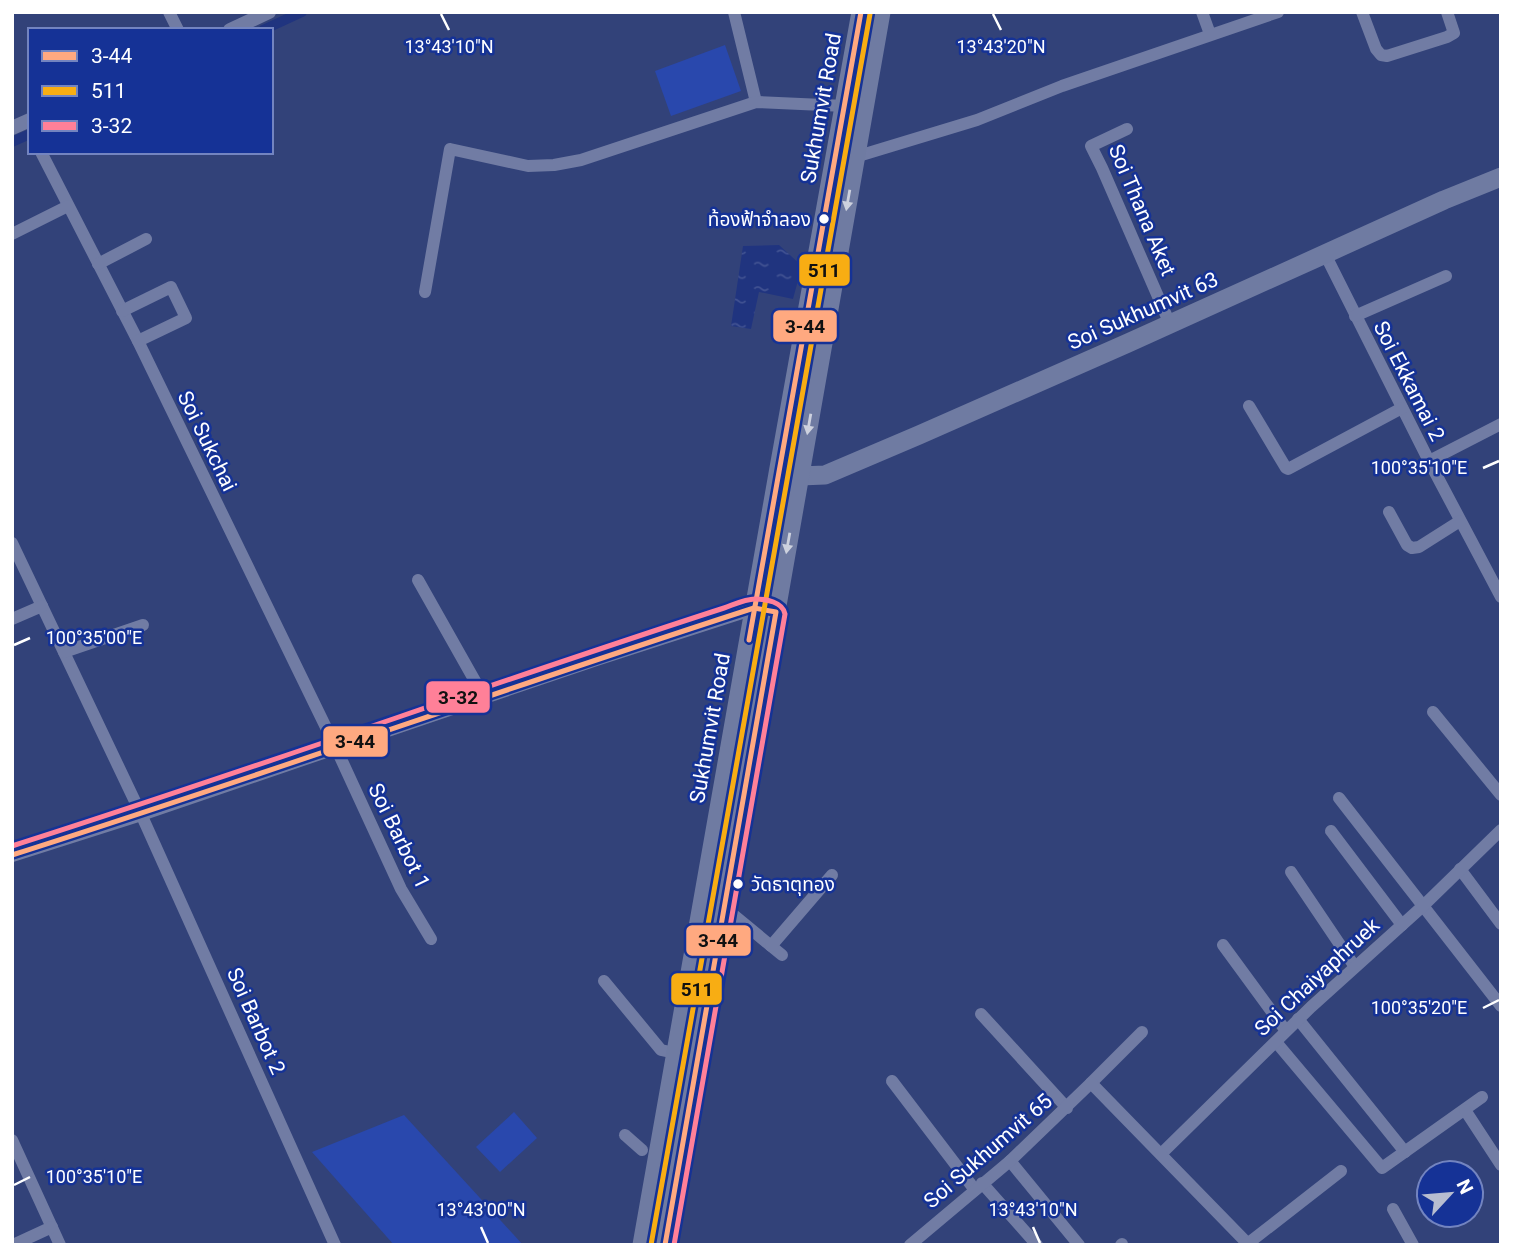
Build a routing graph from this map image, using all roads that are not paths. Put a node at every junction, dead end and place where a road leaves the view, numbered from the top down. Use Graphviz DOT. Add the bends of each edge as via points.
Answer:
graph roads {
  1 [pos="169,12"];
  2 [pos="269,12"];
  3 [pos="734,12"];
  4 [pos="862,12"];
  5 [pos="881,12"];
  6 [pos="1202,12"];
  7 [pos="1278,12"];
  8 [pos="1362,12"];
  9 [pos="1447,12"];
  10 [pos="177,28"];
  11 [pos="234,28"];
  12 [pos="1210,34"];
  13 [pos="756,102"];
  14 [pos="845,106"];
  15 [pos="1127,129"];
  16 [pos="42,154"];
  17 [pos="846,155"];
  18 [pos="1501,177"];
  19 [pos="68,206"];
  20 [pos="12,233"];
  21 [pos="146,240"];
  22 [pos="1325,254"];
  23 [pos="98,264"];
  24 [pos="1446,276"];
  25 [pos="425,292"];
  26 [pos="122,311"];
  27 [pos="1355,316"];
  28 [pos="1170,324"];
  29 [pos="138,341"];
  30 [pos="1250,406"];
  31 [pos="1402,408"];
  32 [pos="1501,424"];
  33 [pos="1429,461"];
  34 [pos="779,468"];
  35 [pos="800,476"];
  36 [pos="1389,512"];
  37 [pos="1460,521"];
  38 [pos="12,542"];
  39 [pos="418,580"];
  40 [pos="1501,596"];
  41 [pos="42,606"];
  42 [pos="754,608"];
  43 [pos="776,612"];
  44 [pos="12,618"];
  45 [pos="143,625"];
  46 [pos="64,652"];
  47 [pos="484,697"];
  48 [pos="1433,712"];
  49 [pos="336,748"];
  50 [pos="1501,795"];
  51 [pos="1339,798"];
  52 [pos="141,814"];
  53 [pos="1501,830"];
  54 [pos="1331,831"];
  55 [pos="12,855"];
  56 [pos="1461,869"];
  57 [pos="1291,872"];
  58 [pos="832,875"];
  59 [pos="1423,906"];
  60 [pos="724,907"];
  61 [pos="1501,924"];
  62 [pos="1402,925"];
  63 [pos="431,939"];
  64 [pos="1223,945"];
  65 [pos="771,946"];
  66 [pos="782,955"];
  67 [pos="1355,967"];
  68 [pos="604,981"];
  69 [pos="686,991"];
  70 [pos="709,996"];
  71 [pos="1501,1006"];
  72 [pos="981,1014"];
  73 [pos="1298,1019"];
  74 [pos="1286,1031"];
  75 [pos="1142,1032"];
  76 [pos="1276,1042"];
  77 [pos="675,1053"];
  78 [pos="892,1081"];
  79 [pos="1091,1083"];
  80 [pos="1482,1097"];
  81 [pos="1067,1108"];
  82 [pos="1465,1110"];
  83 [pos="625,1135"];
  84 [pos="12,1140"];
  85 [pos="642,1150"];
  86 [pos="1405,1152"];
  87 [pos="1161,1154"];
  88 [pos="1010,1161"];
  89 [pos="1501,1165"];
  90 [pos="1341,1171"];
  91 [pos="979,1187"];
  92 [pos="1394,1209"];
  93 [pos="52,1227"];
  94 [pos="1247,1244"];
  95 [pos="13,1245"];
  96 [pos="60,1245"];
  97 [pos="335,1245"];
  98 [pos="642,1245"];
  99 [pos="665,1245"];
  100 [pos="910,1245"];
  101 [pos="1037,1245"];
  102 [pos="1079,1245"];
  103 [pos="1413,1245"];
  1 -- 10 [label="street"];
  2 -- 11 [label="street"];
  3 -- 13 [label="street"];
  4 -- 14 [label="main road, Sukhumvit Road"];
  5 -- 17 [label="main road, Sukhumvit Road"];
  6 -- 12 [label="street"];
  7 -- 12 [label="street"];
  8 -- 9 [label="street" via="1376,49 1387,55 1454,33"];
  12 -- 17 [label="street" via="977,120"];
  13 -- 14 [label="street"];
  13 -- 25 [label="street" via="554,165 528,166 450,149"];
  14 -- 17 [label="main road, Sukhumvit Road"];
  15 -- 28 [label="street, Soi Thana Aket" via="1091,146"];
  16 -- 19 [label="street, Soi Sukchai"];
  17 -- 34 [label="main road, Sukhumvit Road"];
  17 -- 35 [label="main road, Sukhumvit Road, one-way"];
  18 -- 22 [label="main road, Soi Sukhumvit 63"];
  19 -- 20 [label="street"];
  19 -- 23 [label="street, Soi Sukchai"];
  21 -- 23 [label="street"];
  22 -- 27 [label="street, Soi Ekkamai 2"];
  22 -- 28 [label="main road, Soi Sukhumvit 63"];
  23 -- 26 [label="street, Soi Sukchai"];
  24 -- 27 [label="street"];
  26 -- 29 [label="street, Soi Sukchai"];
  26 -- 29 [label="street" via="171,287 186,318"];
  27 -- 31 [label="street, Soi Ekkamai 2"];
  28 -- 35 [label="main road, Soi Sukhumvit 63" via="825,475"];
  29 -- 49 [label="street, Soi Sukchai"];
  30 -- 31 [label="street" via="1288,469"];
  31 -- 33 [label="street, Soi Ekkamai 2"];
  32 -- 33 [label="street"];
  33 -- 37 [label="street, Soi Ekkamai 2"];
  34 -- 35 [label="main road"];
  34 -- 42 [label="main road, Sukhumvit Road"];
  35 -- 43 [label="main road, Sukhumvit Road, one-way"];
  36 -- 37 [label="street" via="1412,548"];
  37 -- 40 [label="street, Soi Ekkamai 2"];
  38 -- 41 [label="street, Soi Barbot 2"];
  39 -- 47 [label="street"];
  41 -- 44 [label="street"];
  41 -- 46 [label="street, Soi Barbot 2"];
  42 -- 43 [label="main road"];
  42 -- 47 [label="street"];
  42 -- 69 [label="main road, Sukhumvit Road"];
  43 -- 60 [label="main road, Sukhumvit Road"];
  45 -- 46 [label="street"];
  46 -- 52 [label="street, Soi Barbot 2"];
  47 -- 49 [label="street"];
  48 -- 50 [label="street"];
  49 -- 52 [label="street"];
  49 -- 63 [label="street, Soi Barbot 1" via="401,889"];
  51 -- 59 [label="street"];
  52 -- 55 [label="street"];
  52 -- 97 [label="street, Soi Barbot 2"];
  53 -- 56 [label="street, Soi Chaiyaphruek"];
  54 -- 62 [label="street"];
  56 -- 59 [label="street, Soi Chaiyaphruek"];
  56 -- 61 [label="street"];
  57 -- 67 [label="street"];
  58 -- 65 [label="street"];
  59 -- 62 [label="street, Soi Chaiyaphruek"];
  59 -- 71 [label="street"];
  60 -- 65 [label="street"];
  60 -- 70 [label="main road, Sukhumvit Road"];
  62 -- 67 [label="street, Soi Chaiyaphruek"];
  64 -- 74 [label="street"];
  65 -- 66 [label="street"];
  67 -- 73 [label="street, Soi Chaiyaphruek"];
  68 -- 77 [label="street" via="661,1050"];
  69 -- 70 [label="main road"];
  69 -- 77 [label="main road, Sukhumvit Road"];
  70 -- 99 [label="main road, Sukhumvit Road"];
  72 -- 81 [label="street"];
  73 -- 74 [label="street, Soi Chaiyaphruek"];
  73 -- 86 [label="street"];
  74 -- 76 [label="street, Soi Chaiyaphruek"];
  75 -- 79 [label="street, Soi Sukhumvit 65"];
  76 -- 86 [label="street" via="1382,1168"];
  76 -- 87 [label="street, Soi Chaiyaphruek"];
  77 -- 98 [label="main road, Sukhumvit Road"];
  78 -- 91 [label="street"];
  79 -- 81 [label="street, Soi Sukhumvit 65"];
  79 -- 87 [label="street"];
  80 -- 82 [label="street"];
  81 -- 88 [label="street, Soi Sukhumvit 65"];
  82 -- 86 [label="street"];
  82 -- 89 [label="street"];
  83 -- 85 [label="street"];
  84 -- 93 [label="street"];
  87 -- 94 [label="street"];
  88 -- 91 [label="street, Soi Sukhumvit 65"];
  88 -- 102 [label="street"];
  90 -- 94 [label="street"];
  91 -- 100 [label="street, Soi Sukhumvit 65"];
  91 -- 101 [label="street"];
  92 -- 103 [label="street"];
  93 -- 95 [label="street"];
  93 -- 96 [label="street"];
}
